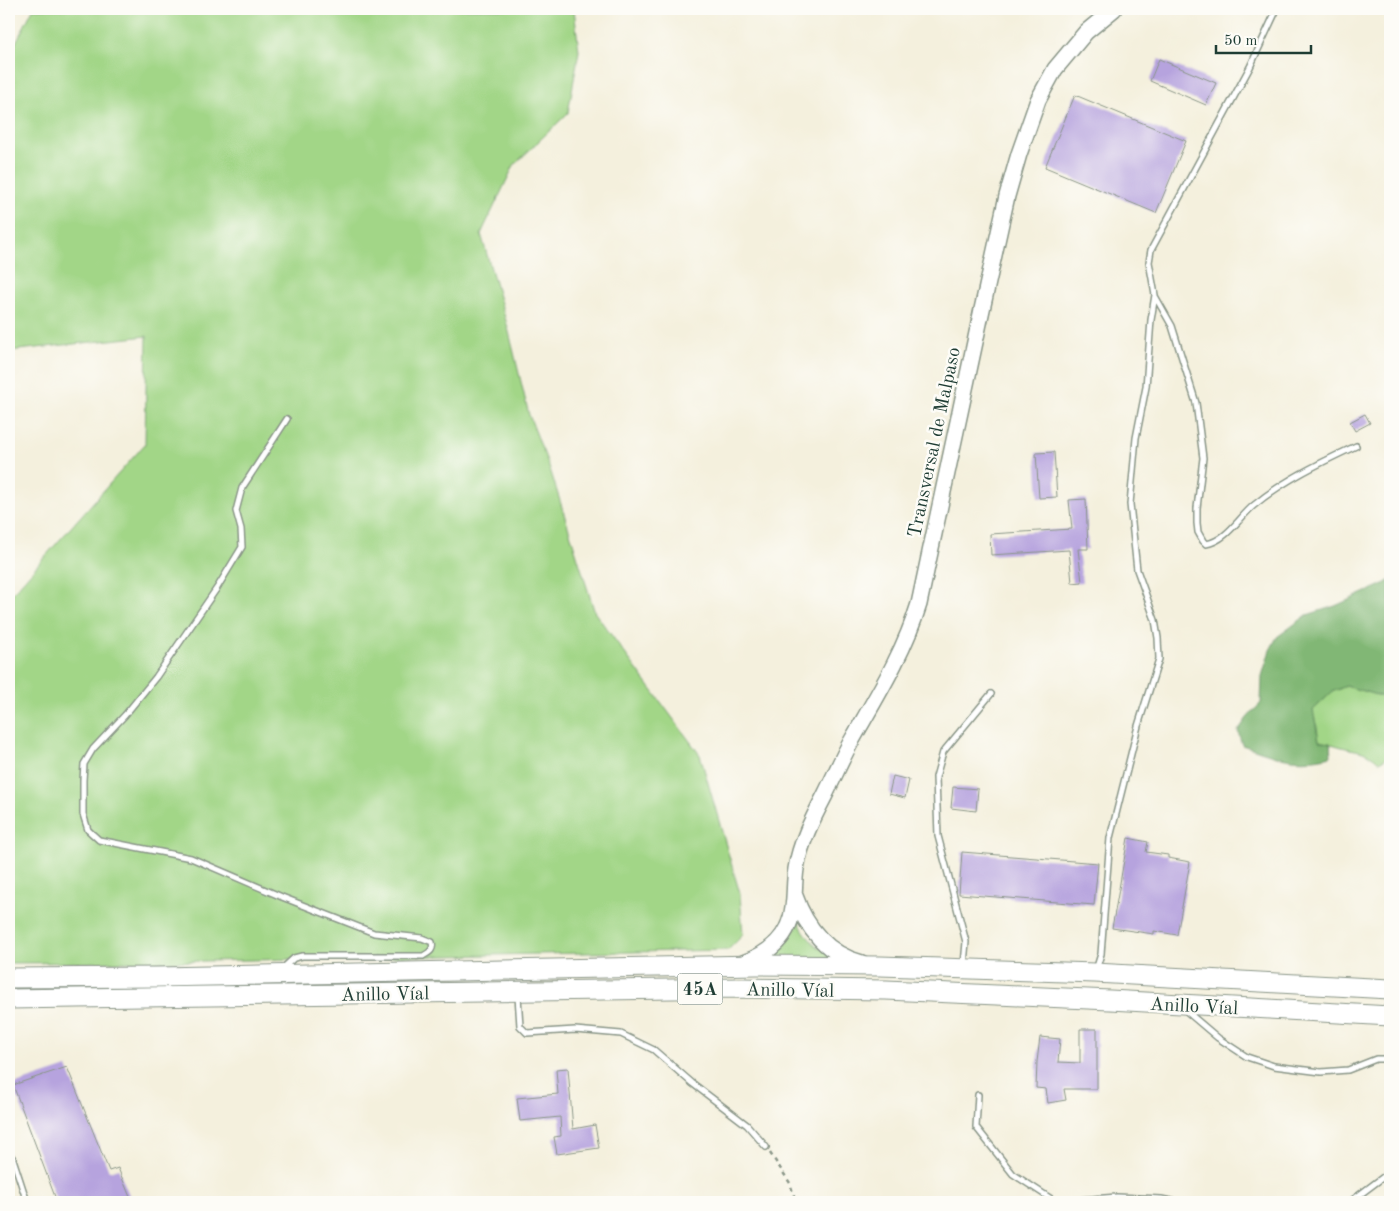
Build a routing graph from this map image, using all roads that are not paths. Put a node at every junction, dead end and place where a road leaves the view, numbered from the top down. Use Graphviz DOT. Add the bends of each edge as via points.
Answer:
graph roads {
  1 [pos="1114,9"];
  2 [pos="1277,9"];
  3 [pos="1155,295"];
  4 [pos="287,419"];
  5 [pos="1356,446"];
  6 [pos="991,694"];
  7 [pos="794,892"];
  8 [pos="737,966"];
  9 [pos="880,966"];
  10 [pos="963,970"];
  11 [pos="276,973"];
  12 [pos="1095,973"];
  13 [pos="9,978"];
  14 [pos="1390,989"];
  15 [pos="517,992"];
  16 [pos="11,999"];
  17 [pos="1179,1004"];
  18 [pos="1390,1016"];
  19 [pos="1390,1059"];
  20 [pos="978,1095"];
  21 [pos="766,1147"];
  22 [pos="9,1153"];
  23 [pos="1390,1172"];
  24 [pos="27,1202"];
  25 [pos="1176,1202"];
  26 [pos="1350,1202"];
  1 -- 7 [label="main road, Transversal de Malpaso" via="1086,32 1055,69 1028,126 1007,196 912,628 813,820 796,869"];
  2 -- 3 [label="lane" via="1250,67 1151,250 1149,262"];
  3 -- 5 [label="lane" via="1172,326 1196,403 1203,458 1197,523 1198,532 1206,544 1215,542 1249,509 1277,488"];
  3 -- 12 [label="lane" via="1130,504 1136,570 1155,620 1159,659 1138,726 1110,838 1101,954"];
  4 -- 11 [label="lane" via="242,488 236,511 242,529 242,547 156,677 93,749 84,764 82,780 83,814 88,830 99,840 191,858 374,933 422,938 432,942 433,947 423,956 302,956 294,958"];
  6 -- 10 [label="lane" via="943,752 936,777 938,836 966,942"];
  7 -- 8 [label="main road, Transversal de Malpaso" via="793,908 782,937 758,958"];
  7 -- 9 [label="main road, Transversal de Malpaso" via="800,912 824,944 847,958"];
  8 -- 9 [label="highway, Anillo Víal / 45A"];
  8 -- 11 [label="highway, Anillo Víal / 45A"];
  9 -- 10 [label="highway, Anillo Víal / 45A"];
  10 -- 12 [label="highway, Anillo Víal / 45A"];
  11 -- 13 [label="highway, Anillo Víal / 45A"];
  12 -- 14 [label="highway, Anillo Víal / 45A"];
  15 -- 16 [label="highway, Anillo Víal / 45A"];
  15 -- 17 [label="highway, Anillo Víal / 45A" via="741,988 886,990"];
  15 -- 21 [label="lane" via="520,1026 527,1033 575,1030 621,1034 654,1050 747,1125"];
  17 -- 18 [label="highway, Anillo Víal / 45A"];
  17 -- 19 [label="lane" via="1218,1038 1247,1057 1274,1066 1321,1072 1348,1070 1376,1059"];
  20 -- 25 [label="lane" via="976,1127 1013,1174 1056,1202 1117,1197"];
  22 -- 24 [label="lane"];
  23 -- 26 [label="lane"];
}
